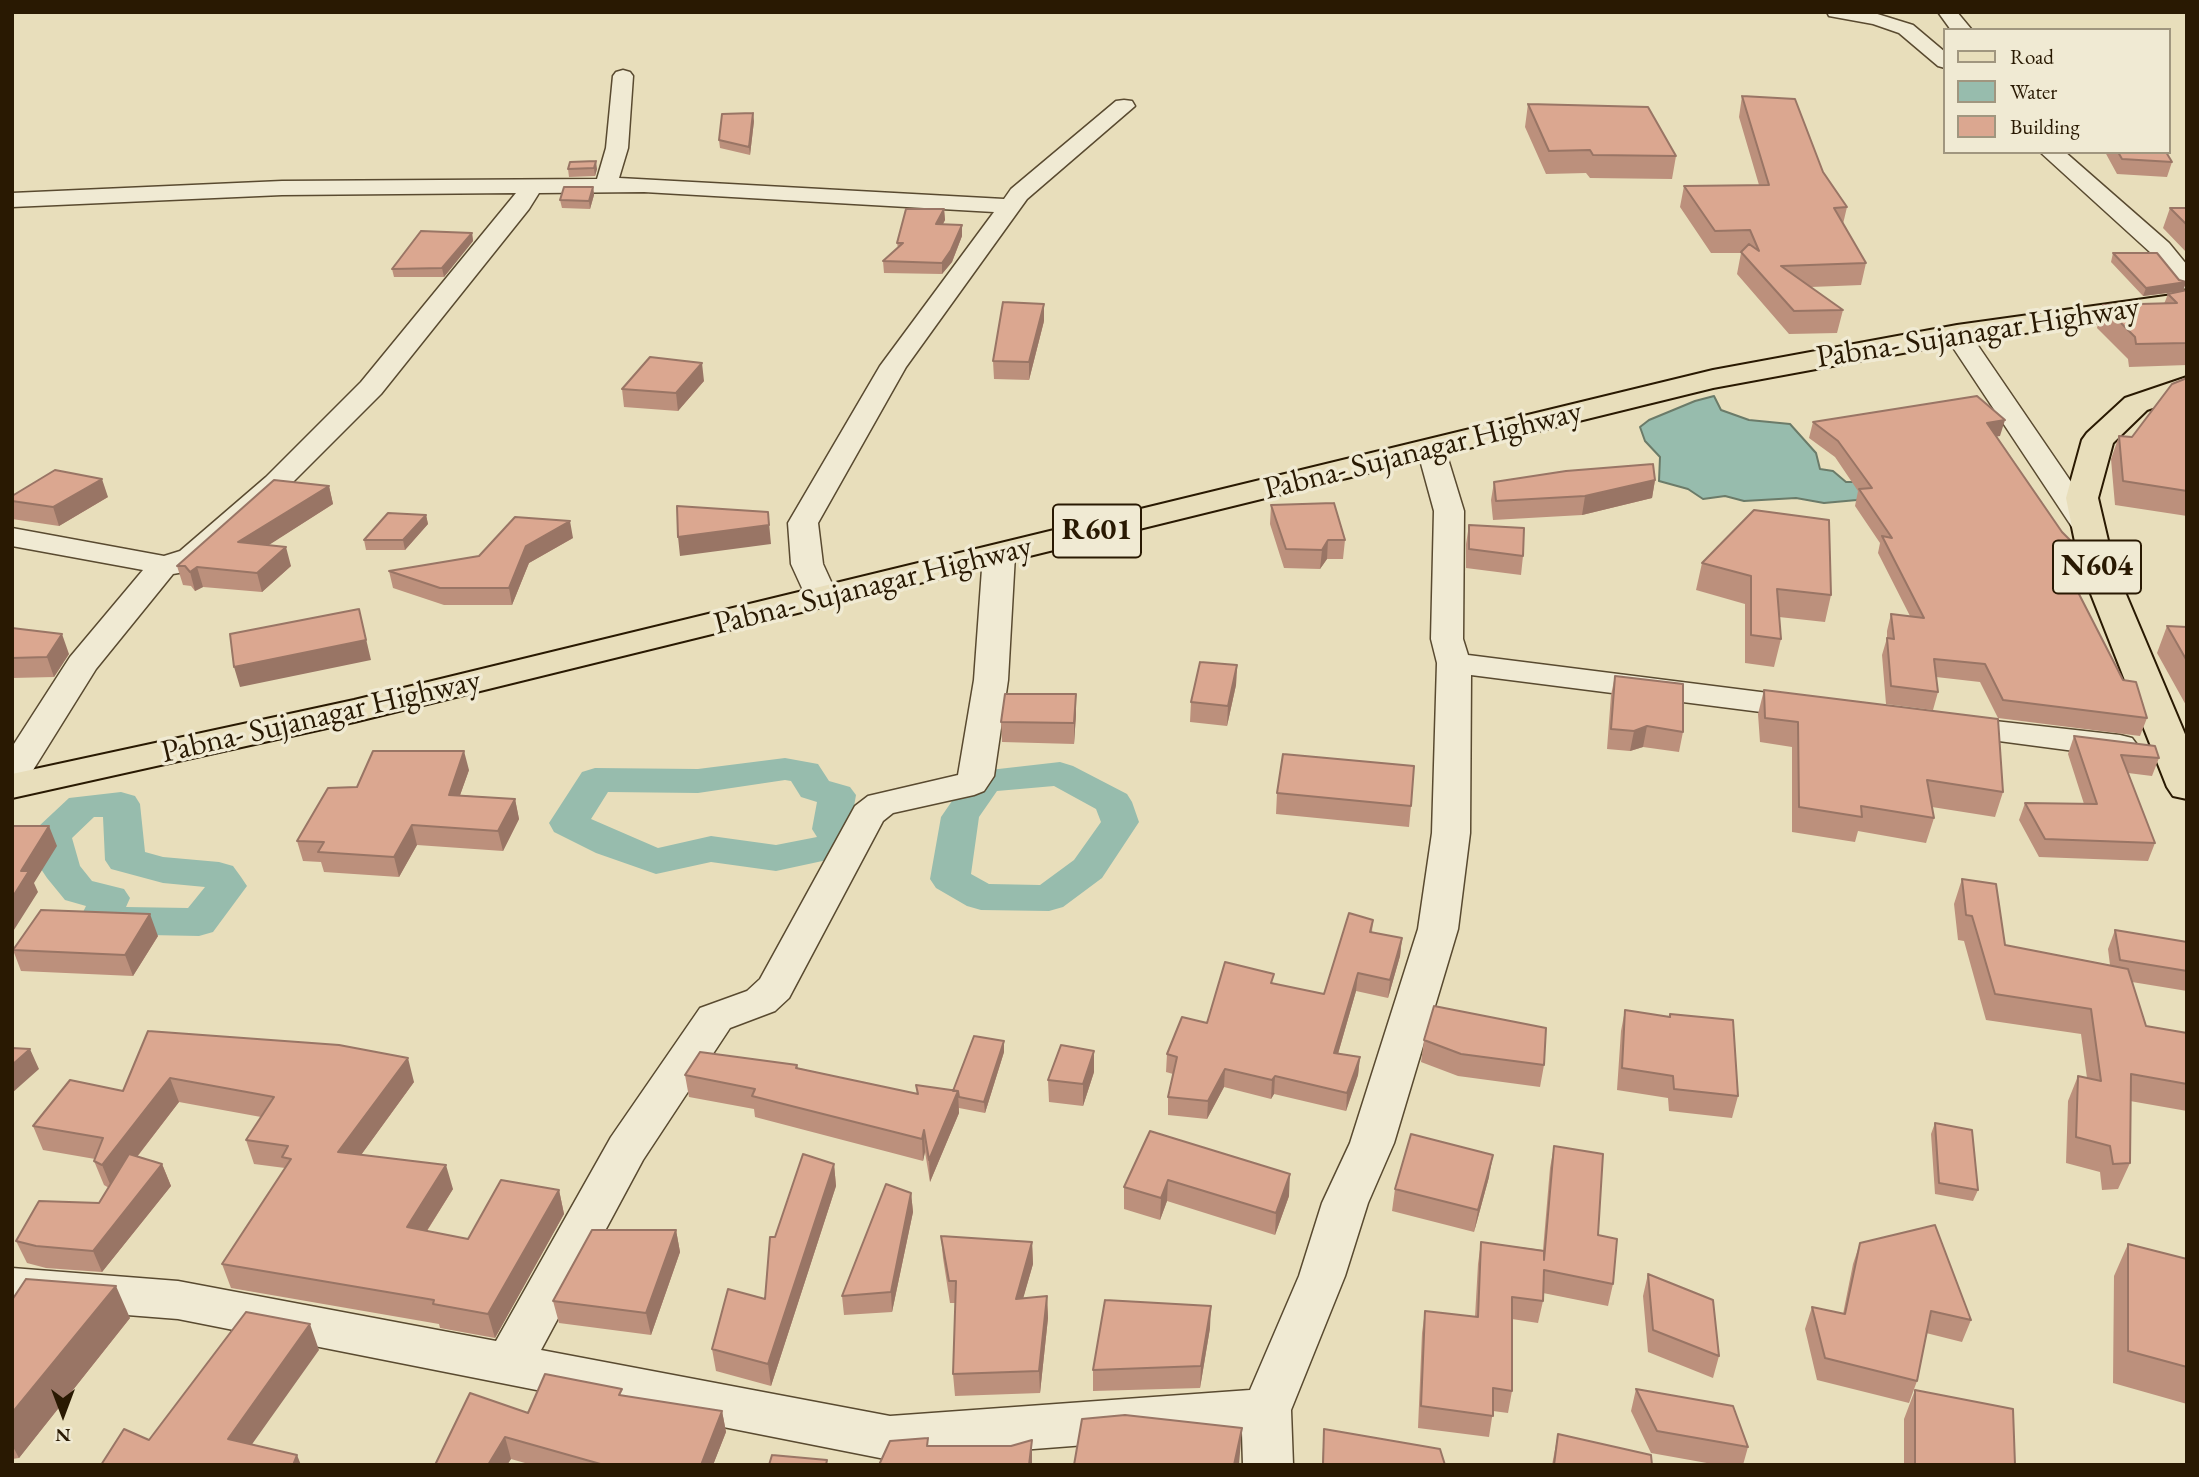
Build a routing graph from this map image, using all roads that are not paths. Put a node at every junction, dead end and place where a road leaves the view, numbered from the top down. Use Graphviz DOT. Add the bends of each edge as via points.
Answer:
graph roads {
  1 [pos="1836,12"];
  2 [pos="1947,12"];
  3 [pos="1960,28"];
  4 [pos="1944,61"];
  5 [pos="623,76"];
  6 [pos="1124,106"];
  7 [pos="2053,154"];
  8 [pos="606,185"];
  9 [pos="531,186"];
  10 [pos="12,200"];
  11 [pos="1011,206"];
  12 [pos="2187,282"];
  13 [pos="2187,301"];
  14 [pos="1957,334"];
  15 [pos="2187,386"];
  16 [pos="1431,449"];
  17 [pos="2089,530"];
  18 [pos="12,537"];
  19 [pos="999,555"];
  20 [pos="164,565"];
  21 [pos="823,598"];
  22 [pos="1454,663"];
  23 [pos="1846,713"];
  24 [pos="1924,723"];
  25 [pos="2180,754"];
  26 [pos="12,775"];
  27 [pos="12,786"];
  28 [pos="2187,787"];
  29 [pos="12,1287"];
  30 [pos="508,1364"];
  31 [pos="1266,1410"];
  32 [pos="1268,1465"];
  1 -- 4 [label="street" via="1906,29"];
  2 -- 3 [label="street"];
  5 -- 8 [label="street" via="617,148"];
  6 -- 11 [label="street" via="1019,194"];
  7 -- 12 [label="street" via="2160,248"];
  8 -- 9 [label="street"];
  8 -- 11 [label="street"];
  9 -- 10 [label="street" via="282,188"];
  9 -- 20 [label="street" via="371,388 228,527 191,558"];
  11 -- 21 [label="street" via="893,366 803,523 807,564"];
  13 -- 14 [label="main road, Pabna- Sujanagar Highway / R601"];
  14 -- 16 [label="main road, Pabna- Sujanagar Highway / R601" via="1713,379"];
  14 -- 17 [label="street"];
  15 -- 17 [label="main road, N604" via="2136,404 2098,440 2082,498"];
  16 -- 19 [label="main road, Pabna- Sujanagar Highway / R601"];
  16 -- 22 [label="street" via="1449,511 1447,639"];
  17 -- 25 [label="main road, N604" via="2097,566"];
  18 -- 20 [label="street"];
  19 -- 21 [label="main road, Pabna- Sujanagar Highway / R601"];
  19 -- 30 [label="street" via="990,680 976,776 961,787 881,804 868,814 775,988 761,1001 715,1018 627,1149"];
  20 -- 26 [label="street" via="82,664"];
  21 -- 27 [label="main road, Pabna- Sujanagar Highway / R601" via="354,711"];
  22 -- 23 [label="street"];
  22 -- 31 [label="street" via="1451,833 1438,929 1372,1143"];
  24 -- 25 [label="street"];
  25 -- 28 [label="main road, N604"];
  29 -- 30 [label="street" via="178,1300"];
  30 -- 31 [label="street" via="890,1438"];
  31 -- 32 [label="street"];
}
